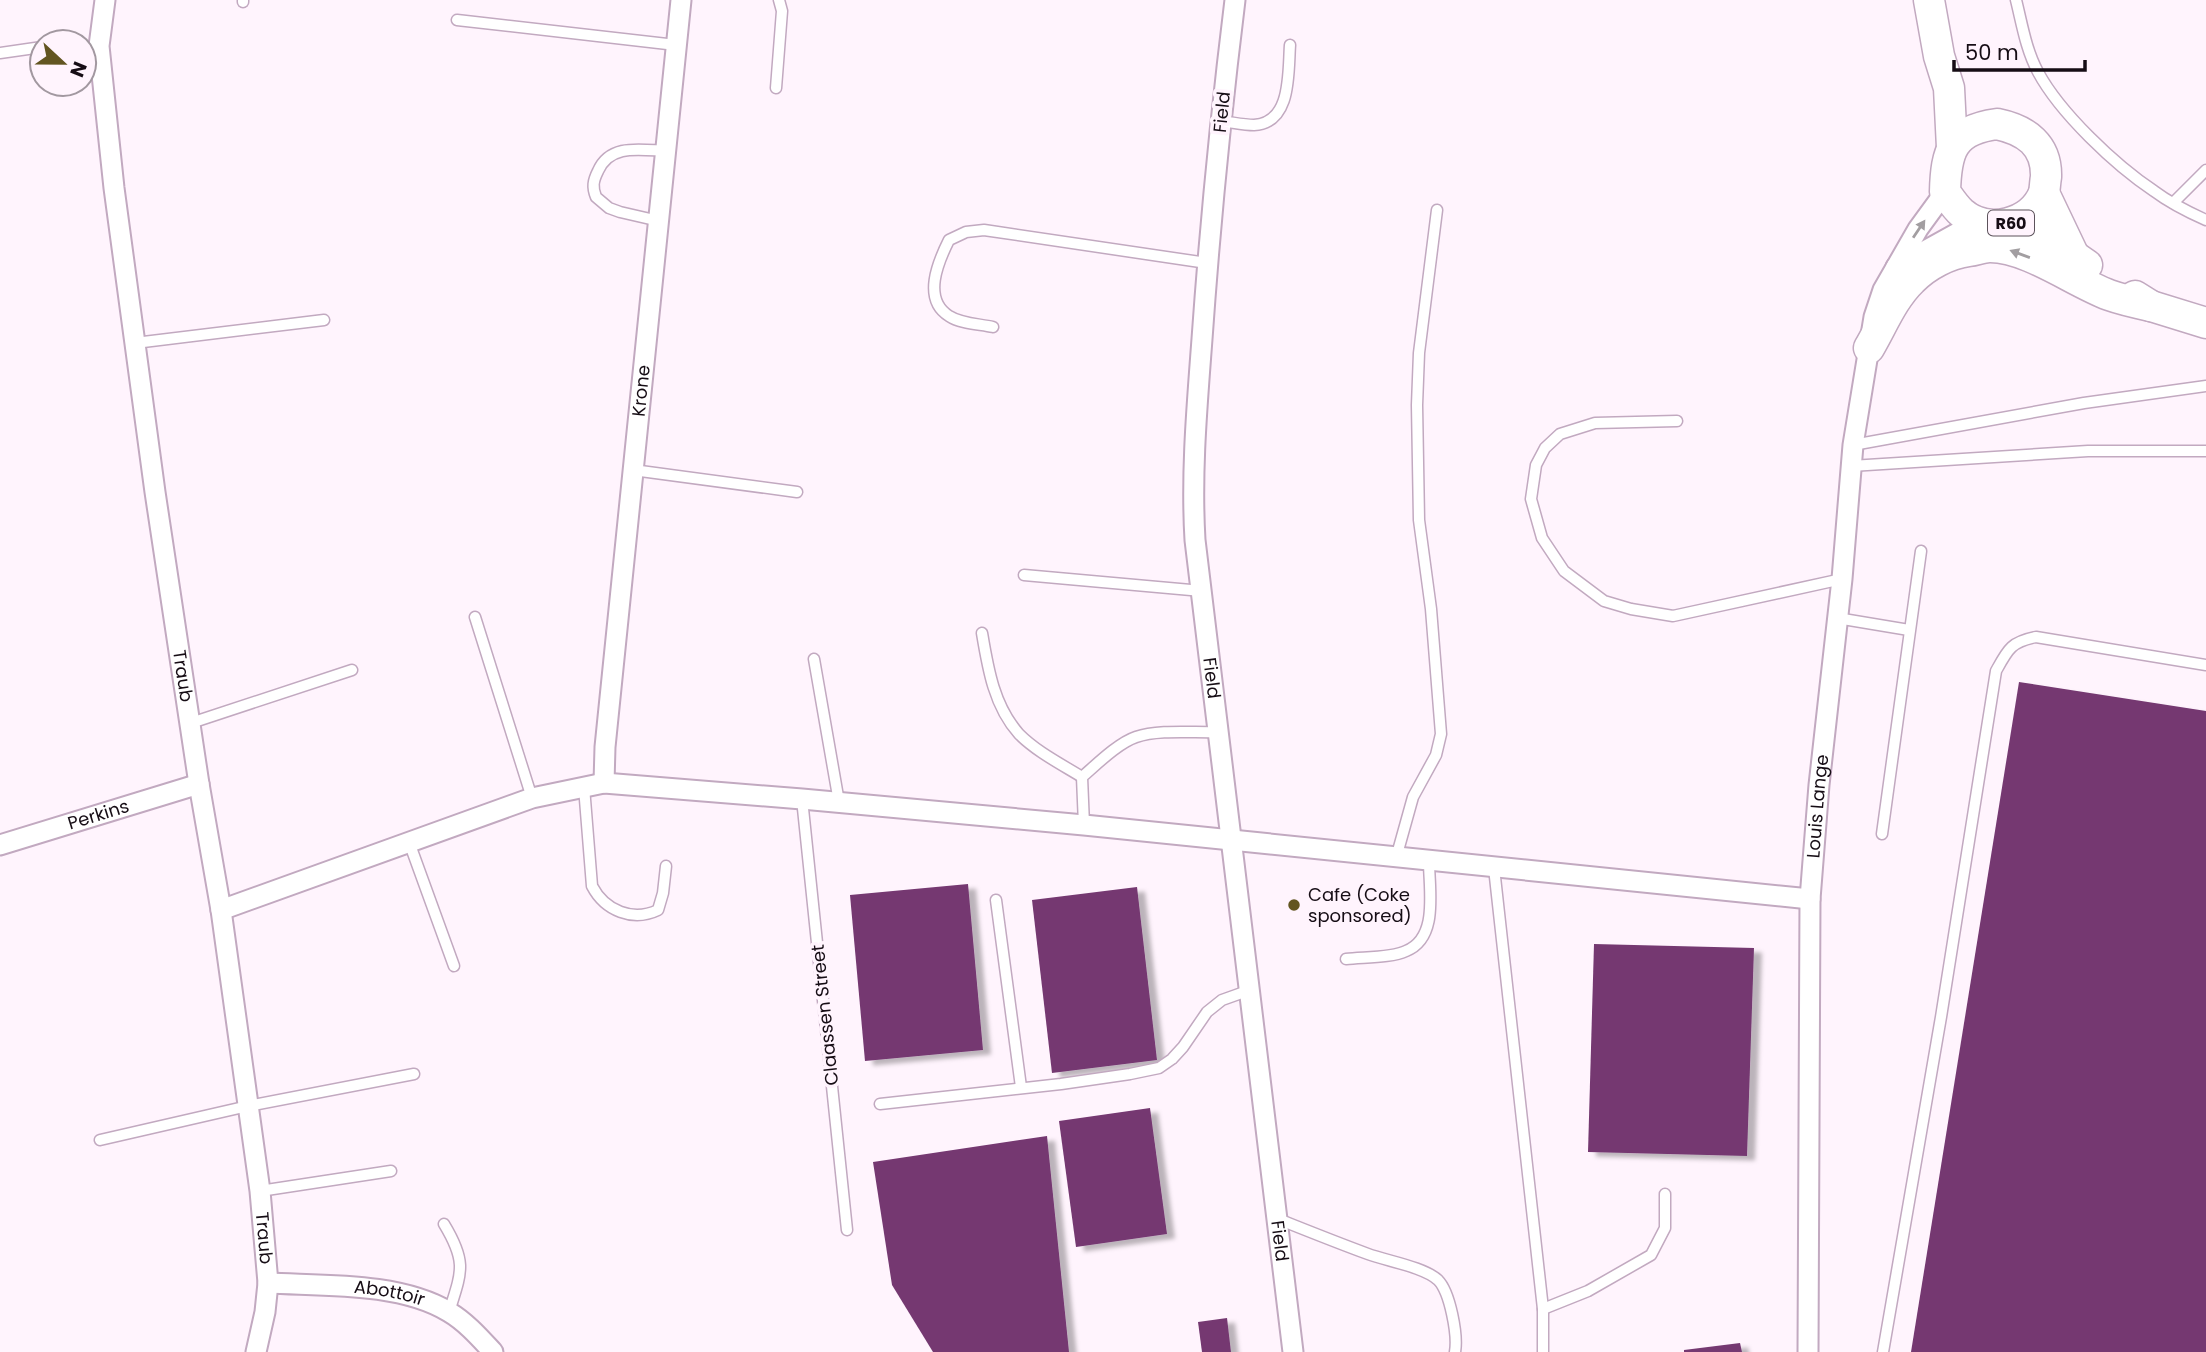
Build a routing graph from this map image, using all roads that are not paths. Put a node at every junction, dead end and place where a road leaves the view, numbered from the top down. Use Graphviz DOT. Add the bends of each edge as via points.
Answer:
graph roads {
  1 [pos="104,0"];
  2 [pos="681,0"];
  3 [pos="779,0"];
  4 [pos="1235,0"];
  5 [pos="1929,0"];
  6 [pos="2016,0"];
  7 [pos="457,20"];
  8 [pos="676,45"];
  9 [pos="1290,45"];
  10 [pos="28,49"];
  11 [pos="0,53"];
  12 [pos="776,88"];
  13 [pos="1949,88"];
  14 [pos="1220,121"];
  15 [pos="1989,125"];
  16 [pos="1952,148"];
  17 [pos="666,151"];
  18 [pos="2206,170"];
  19 [pos="1945,192"];
  20 [pos="2044,193"];
  21 [pos="2174,203"];
  22 [pos="1437,210"];
  23 [pos="2206,220"];
  24 [pos="659,221"];
  25 [pos="1977,222"];
  26 [pos="2011,223"];
  27 [pos="2074,256"];
  28 [pos="1207,262"];
  29 [pos="1895,268"];
  30 [pos="2151,306"];
  31 [pos="324,320"];
  32 [pos="2206,323"];
  33 [pos="993,327"];
  34 [pos="135,342"];
  35 [pos="1869,348"];
  36 [pos="2206,386"];
  37 [pos="1677,421"];
  38 [pos="1853,445"];
  39 [pos="2206,451"];
  40 [pos="1851,466"];
  41 [pos="634,470"];
  42 [pos="797,492"];
  43 [pos="1921,551"];
  44 [pos="1024,575"];
  45 [pos="1842,579"];
  46 [pos="1202,591"];
  47 [pos="475,617"];
  48 [pos="1836,618"];
  49 [pos="1909,630"];
  50 [pos="982,633"];
  51 [pos="814,659"];
  52 [pos="2206,665"];
  53 [pos="352,670"];
  54 [pos="191,723"];
  55 [pos="1219,732"];
  56 [pos="1082,777"];
  57 [pos="604,783"];
  58 [pos="199,784"];
  59 [pos="584,787"];
  60 [pos="532,798"];
  61 [pos="802,799"];
  62 [pos="839,802"];
  63 [pos="1084,825"];
  64 [pos="1882,834"];
  65 [pos="1232,841"];
  66 [pos="409,842"];
  67 [pos="0,845"];
  68 [pos="1396,858"];
  69 [pos="1429,861"];
  70 [pos="666,866"];
  71 [pos="1494,868"];
  72 [pos="1810,899"];
  73 [pos="996,900"];
  74 [pos="221,911"];
  75 [pos="1346,959"];
  76 [pos="454,966"];
  77 [pos="1250,990"];
  78 [pos="414,1074"];
  79 [pos="1021,1087"];
  80 [pos="880,1104"];
  81 [pos="248,1106"];
  82 [pos="100,1140"];
  83 [pos="391,1171"];
  84 [pos="260,1191"];
  85 [pos="1665,1194"];
  86 [pos="1277,1219"];
  87 [pos="444,1224"];
  88 [pos="847,1230"];
  89 [pos="268,1283"];
  90 [pos="1543,1309"];
  91 [pos="449,1312"];
  92 [pos="256,1352"];
  93 [pos="493,1352"];
  94 [pos="1293,1352"];
  95 [pos="1454,1352"];
  96 [pos="1543,1352"];
  97 [pos="1808,1352"];
  98 [pos="1883,1352"];
  1 -- 34 [label="street, Traub" via="95,46"];
  2 -- 8 [label="street, Krone"];
  3 -- 12 [label="lane"];
  4 -- 14 [label="street, Field"];
  5 -- 13 [label="main road"];
  6 -- 21 [label="lane" via="2036,70 2051,94 2122,166"];
  7 -- 8 [label="lane"];
  8 -- 17 [label="street, Krone"];
  9 -- 14 [label="lane" via="1284,100 1270,120 1256,125"];
  10 -- 11 [label="lane"];
  13 -- 15 [label="main road"];
  13 -- 16 [label="main road"];
  14 -- 28 [label="street, Field"];
  15 -- 16 [label="main road" via="1964,134"];
  15 -- 20 [label="main road, R60" via="2014,127 2029,136 2046,167"];
  16 -- 19 [label="main road"];
  17 -- 24 [label="street, Krone"];
  17 -- 24 [label="lane" via="616,152 603,161 593,184 596,197 609,208"];
  18 -- 21 [label="lane"];
  19 -- 25 [label="main road, R60" via="1962,213"];
  29 -- 19 [label="street, Louis Lange, one-way"];
  20 -- 26 [label="main road, R60" via="2027,214"];
  20 -- 27 [label="main road, R60"];
  21 -- 23 [label="lane"];
  22 -- 68 [label="lane" via="1417,405 1419,520 1441,734 1436,755 1413,797"];
  24 -- 41 [label="street, Krone"];
  25 -- 26 [label="main road, R60"];
  25 -- 29 [label="street"];
  26 -- 27 [label="main road, R60"];
  27 -- 30 [label="main road, R60"];
  28 -- 33 [label="lane" via="1026,234 967,232 949,240 937,263 934,292 949,317"];
  28 -- 46 [label="street, Field" via="1193,494"];
  29 -- 35 [label="street, Louis Lange" via="1882,290"];
  30 -- 32 [label="main road, R60"];
  30 -- 35 [label="main road, one-way" via="2108,295 2042,263 1991,247 1957,253 1931,264 1911,280"];
  31 -- 34 [label="lane"];
  34 -- 54 [label="street, Traub"];
  35 -- 38 [label="street, Louis Lange"];
  36 -- 38 [label="lane"];
  37 -- 45 [label="lane" via="1595,423 1560,434 1545,448 1536,465 1531,499 1542,538 1564,571 1604,601 1673,616"];
  38 -- 40 [label="street, Louis Lange"];
  39 -- 40 [label="lane" via="2088,451"];
  40 -- 45 [label="street, Louis Lange"];
  41 -- 42 [label="lane"];
  41 -- 57 [label="street, Krone"];
  43 -- 49 [label="lane"];
  44 -- 46 [label="lane"];
  45 -- 48 [label="street, Louis Lange"];
  46 -- 55 [label="street, Field"];
  47 -- 60 [label="lane"];
  48 -- 49 [label="lane"];
  48 -- 72 [label="street, Louis Lange"];
  49 -- 64 [label="lane"];
  50 -- 56 [label="lane" via="988,673 998,700 1019,733"];
  51 -- 62 [label="lane"];
  52 -- 98 [label="lane" via="2036,636 2019,640 1996,671"];
  53 -- 54 [label="lane"];
  54 -- 58 [label="street, Traub"];
  55 -- 56 [label="lane" via="1133,738"];
  55 -- 65 [label="street, Field"];
  56 -- 63 [label="lane"];
  57 -- 59 [label="street"];
  57 -- 61 [label="street"];
  58 -- 67 [label="street, Perkins"];
  58 -- 74 [label="street, Traub"];
  59 -- 60 [label="street"];
  59 -- 70 [label="lane" via="592,886 597,896 627,915 646,916 658,910"];
  60 -- 66 [label="street"];
  61 -- 62 [label="street"];
  61 -- 88 [label="lane, Claassen Street"];
  62 -- 63 [label="street"];
  63 -- 65 [label="street"];
  65 -- 68 [label="street"];
  65 -- 77 [label="street, Field"];
  66 -- 74 [label="street"];
  66 -- 76 [label="lane"];
  68 -- 69 [label="street"];
  69 -- 71 [label="street"];
  69 -- 75 [label="lane" via="1430,913 1423,938 1404,953"];
  71 -- 72 [label="street"];
  71 -- 90 [label="lane"];
  72 -- 97 [label="street, Louis Lange"];
  73 -- 79 [label="lane"];
  74 -- 81 [label="street, Traub"];
  77 -- 79 [label="lane" via="1222,1000 1207,1012 1183,1047 1159,1068"];
  77 -- 86 [label="street, Field"];
  78 -- 81 [label="lane"];
  79 -- 80 [label="lane"];
  81 -- 82 [label="lane"];
  81 -- 84 [label="street, Traub"];
  83 -- 84 [label="lane"];
  84 -- 89 [label="street, Traub"];
  85 -- 90 [label="lane" via="1665,1228 1651,1255 1588,1291"];
  86 -- 94 [label="street, Field"];
  86 -- 95 [label="lane" via="1424,1270 1440,1282 1453,1321"];
  87 -- 91 [label="lane" via="457,1245 461,1274"];
  89 -- 91 [label="street, Abottoir" via="387,1290"];
  89 -- 92 [label="street, Traub"];
  90 -- 96 [label="lane"];
  91 -- 93 [label="street, Abottoir"];
}
